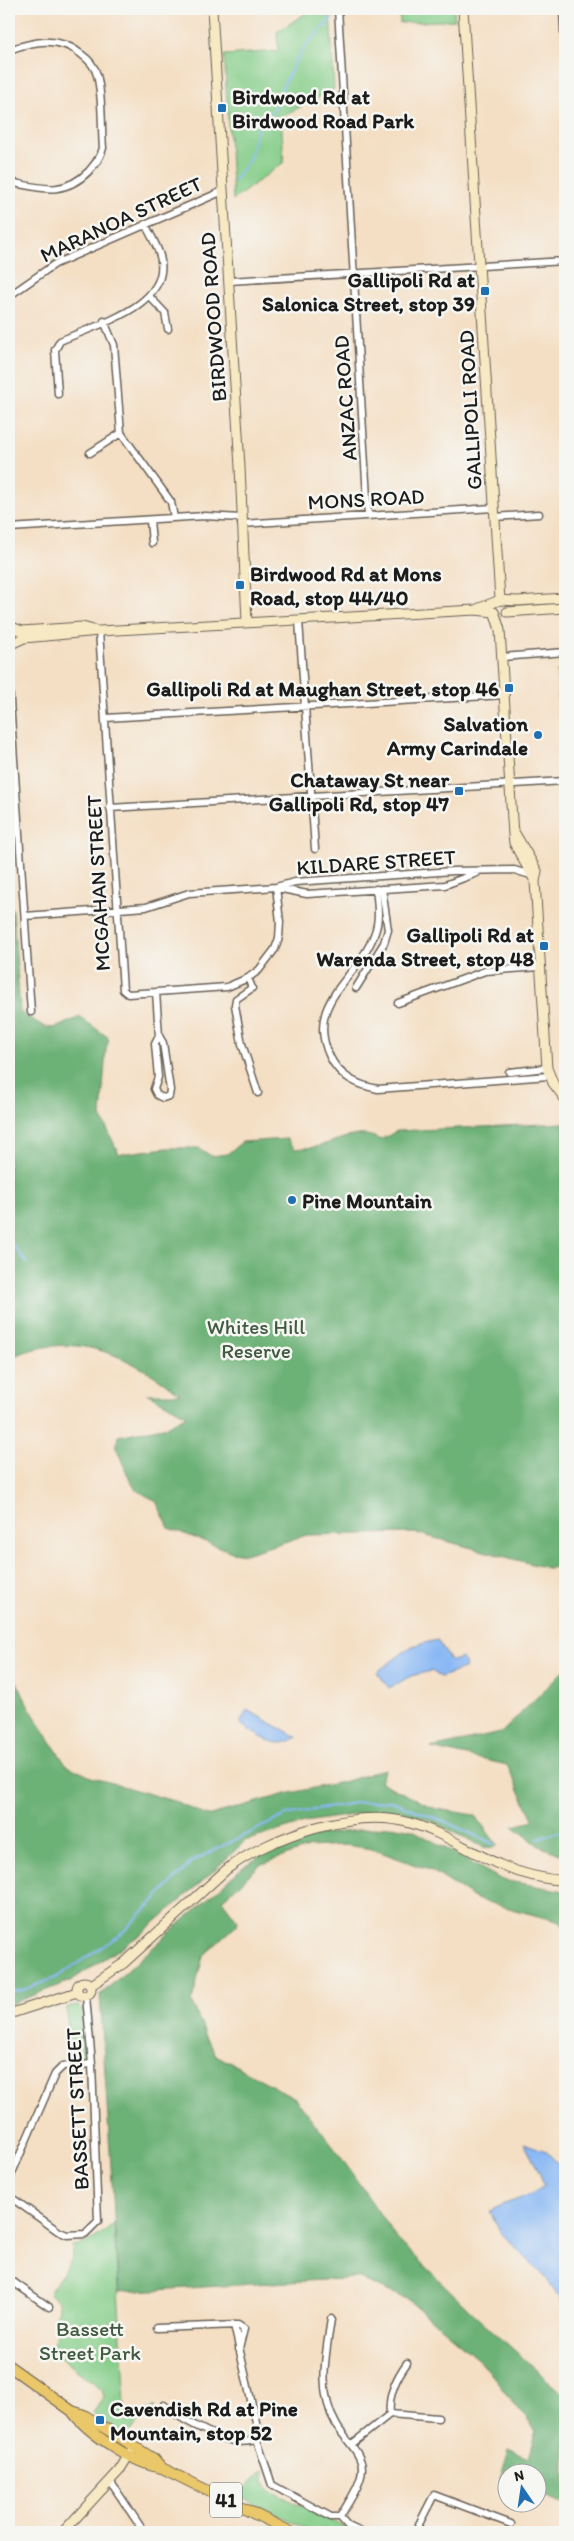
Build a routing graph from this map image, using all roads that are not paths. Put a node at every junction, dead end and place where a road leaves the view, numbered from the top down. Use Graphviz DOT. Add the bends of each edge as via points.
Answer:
graph roads {
  1 [pos="212,9"];
  2 [pos="338,9"];
  3 [pos="463,9"];
  4 [pos="563,9"];
  5 [pos="9,50"];
  6 [pos="565,51"];
  7 [pos="9,182"];
  8 [pos="223,191"];
  9 [pos="145,224"];
  10 [pos="565,262"];
  11 [pos="479,267"];
  12 [pos="353,274"];
  13 [pos="229,282"];
  14 [pos="9,296"];
  15 [pos="150,297"];
  16 [pos="104,321"];
  17 [pos="168,329"];
  18 [pos="58,394"];
  19 [pos="121,433"];
  20 [pos="90,453"];
  21 [pos="494,512"];
  22 [pos="539,514"];
  23 [pos="368,515"];
  24 [pos="174,518"];
  25 [pos="150,520"];
  26 [pos="241,521"];
  27 [pos="9,528"];
  28 [pos="152,543"];
  29 [pos="565,598"];
  30 [pos="500,601"];
  31 [pos="565,608"];
  32 [pos="475,610"];
  33 [pos="494,613"];
  34 [pos="506,613"];
  35 [pos="299,620"];
  36 [pos="247,622"];
  37 [pos="10,625"];
  38 [pos="500,630"];
  39 [pos="99,631"];
  40 [pos="12,643"];
  41 [pos="565,652"];
  42 [pos="9,654"];
  43 [pos="502,657"];
  44 [pos="9,686"];
  45 [pos="505,695"];
  46 [pos="305,706"];
  47 [pos="105,718"];
  48 [pos="565,781"];
  49 [pos="510,784"];
  50 [pos="310,795"];
  51 [pos="110,808"];
  52 [pos="19,830"];
  53 [pos="513,830"];
  54 [pos="9,831"];
  55 [pos="314,849"];
  56 [pos="522,858"];
  57 [pos="514,870"];
  58 [pos="479,872"];
  59 [pos="533,878"];
  60 [pos="276,887"];
  61 [pos="379,889"];
  62 [pos="116,910"];
  63 [pos="25,916"];
  64 [pos="540,967"];
  65 [pos="248,978"];
  66 [pos="356,988"];
  67 [pos="156,992"];
  68 [pos="398,1003"];
  69 [pos="31,1012"];
  70 [pos="158,1036"];
  71 [pos="509,1072"];
  72 [pos="548,1072"];
  73 [pos="258,1093"];
  74 [pos="565,1099"];
  75 [pos="565,1881"];
  76 [pos="90,1986"];
  77 [pos="77,1992"];
  78 [pos="86,1996"];
  79 [pos="9,2014"];
  80 [pos="92,2064"];
  81 [pos="9,2180"];
  82 [pos="9,2196"];
  83 [pos="9,2279"];
  84 [pos="49,2307"];
  85 [pos="331,2319"];
  86 [pos="157,2328"];
  87 [pos="407,2363"];
  88 [pos="9,2366"];
  89 [pos="164,2405"];
  90 [pos="390,2414"];
  91 [pos="438,2418"];
  92 [pos="257,2440"];
  93 [pos="352,2444"];
  94 [pos="131,2452"];
  95 [pos="110,2481"];
  96 [pos="340,2517"];
  97 [pos="511,2524"];
  98 [pos="63,2532"];
  99 [pos="144,2532"];
  100 [pos="291,2532"];
  101 [pos="361,2532"];
  102 [pos="415,2532"];
  1 -- 8 [label="street, BIRDWOOD ROAD"];
  2 -- 12 [label="street, ANZAC ROAD"];
  3 -- 11 [label="street, GALLIPOLI ROAD"];
  4 -- 6 [label="street"];
  5 -- 7 [label="street" via="41,41 56,42 67,44 85,56 97,74 103,148 92,167 71,185 51,189"];
  8 -- 9 [label="street, MARANOA STREET"];
  8 -- 13 [label="street, BIRDWOOD ROAD"];
  9 -- 14 [label="street, MARANOA STREET" via="55,264"];
  9 -- 15 [label="street" via="162,266 161,277"];
  10 -- 11 [label="street"];
  11 -- 12 [label="street"];
  11 -- 21 [label="street, GALLIPOLI ROAD"];
  12 -- 13 [label="street"];
  12 -- 23 [label="street, ANZAC ROAD"];
  13 -- 26 [label="street, BIRDWOOD ROAD"];
  15 -- 16 [label="street"];
  15 -- 17 [label="street" via="165,313"];
  16 -- 18 [label="street" via="60,340 56,345"];
  16 -- 19 [label="street" via="114,345"];
  19 -- 20 [label="street"];
  19 -- 24 [label="street" via="172,502"];
  21 -- 22 [label="street, MONS ROAD"];
  21 -- 23 [label="street, MONS ROAD"];
  21 -- 30 [label="street, GALLIPOLI ROAD"];
  23 -- 26 [label="street, MONS ROAD"];
  24 -- 25 [label="street, MONS ROAD"];
  24 -- 26 [label="street, MONS ROAD" via="205,516"];
  25 -- 27 [label="street, MONS ROAD"];
  25 -- 28 [label="street"];
  26 -- 36 [label="street, BIRDWOOD ROAD"];
  29 -- 30 [label="street"];
  30 -- 32 [label="street"];
  30 -- 33 [label="street"];
  30 -- 34 [label="street" via="508,605"];
  31 -- 34 [label="street"];
  32 -- 33 [label="street"];
  32 -- 35 [label="street"];
  33 -- 34 [label="street"];
  33 -- 38 [label="street"];
  34 -- 38 [label="street"];
  35 -- 36 [label="street"];
  35 -- 46 [label="street"];
  36 -- 39 [label="street"];
  37 -- 39 [label="street" via="22,631 82,628"];
  37 -- 40 [label="street" via="16,634"];
  38 -- 43 [label="street"];
  39 -- 40 [label="street"];
  39 -- 47 [label="street, MCGAHAN STREET"];
  40 -- 42 [label="street"];
  41 -- 43 [label="street"];
  43 -- 45 [label="street"];
  44 -- 52 [label="street"];
  45 -- 46 [label="street"];
  45 -- 49 [label="street"];
  46 -- 47 [label="street"];
  46 -- 50 [label="street"];
  47 -- 51 [label="street, MCGAHAN STREET"];
  48 -- 49 [label="street"];
  49 -- 50 [label="street"];
  49 -- 53 [label="street"];
  50 -- 51 [label="street"];
  50 -- 55 [label="street"];
  51 -- 62 [label="street, MCGAHAN STREET"];
  52 -- 54 [label="street"];
  52 -- 63 [label="street"];
  53 -- 56 [label="street" via="514,844"];
  53 -- 59 [label="street" via="534,862 538,872"];
  56 -- 57 [label="street"];
  56 -- 59 [label="street"];
  57 -- 58 [label="street, KILDARE STREET"];
  57 -- 59 [label="street, KILDARE STREET"];
  58 -- 60 [label="street, KILDARE STREET" via="305,881"];
  58 -- 61 [label="street, KILDARE STREET" via="445,885"];
  59 -- 64 [label="street"];
  60 -- 61 [label="street, KILDARE STREET" via="306,894"];
  60 -- 62 [label="street, KILDARE STREET" via="190,893 146,907"];
  60 -- 65 [label="street, MCGAHAN STREET" via="280,938 259,970"];
  61 -- 66 [label="street" via="388,930 384,943"];
  61 -- 72 [label="street" via="377,928 373,938 331,998 322,1022 326,1049 342,1074 363,1086 378,1089"];
  62 -- 63 [label="street, KILDARE STREET"];
  62 -- 67 [label="street, MCGAHAN STREET" via="123,990 128,994"];
  63 -- 69 [label="street"];
  64 -- 68 [label="street" via="485,971"];
  64 -- 72 [label="street"];
  65 -- 67 [label="street, MCGAHAN STREET" via="227,987"];
  65 -- 73 [label="street" via="252,988 236,999 234,1005 242,1044"];
  67 -- 70 [label="street"];
  70 -- 70 [label="street" via="163,1043 170,1090 169,1096 163,1098 156,1095 154,1089 158,1077"];
  71 -- 72 [label="street"];
  72 -- 74 [label="street"];
  75 -- 76 [label="street" via="502,1866 410,1823 374,1819 307,1830 244,1856 124,1963"];
  76 -- 77 [label="street" via="86,1982 81,1983"];
  76 -- 78 [label="street"];
  77 -- 78 [label="street"];
  77 -- 79 [label="street"];
  78 -- 80 [label="street, BASSETT STREET"];
  80 -- 81 [label="street" via="62,2066 55,2074"];
  80 -- 82 [label="street, BASSETT STREET" via="98,2221 85,2234 67,2235"];
  83 -- 84 [label="street"];
  85 -- 93 [label="street" via="324,2382 335,2423"];
  86 -- 92 [label="street" via="234,2325 244,2329 238,2350 258,2430"];
  87 -- 90 [label="street" via="394,2387 389,2402"];
  88 -- 94 [label="main road, 41" via="72,2411 84,2415"];
  89 -- 92 [label="street" via="225,2439 236,2442"];
  90 -- 91 [label="street"];
  90 -- 93 [label="street"];
  92 -- 96 [label="street" via="272,2485 331,2517"];
  93 -- 96 [label="street" via="362,2466 362,2474"];
  94 -- 95 [label="street"];
  94 -- 100 [label="main road, 41" via="150,2466 162,2468"];
  95 -- 98 [label="street"];
  95 -- 99 [label="street"];
  96 -- 101 [label="street" via="348,2526"];
  97 -- 102 [label="street" via="434,2495"];
}
